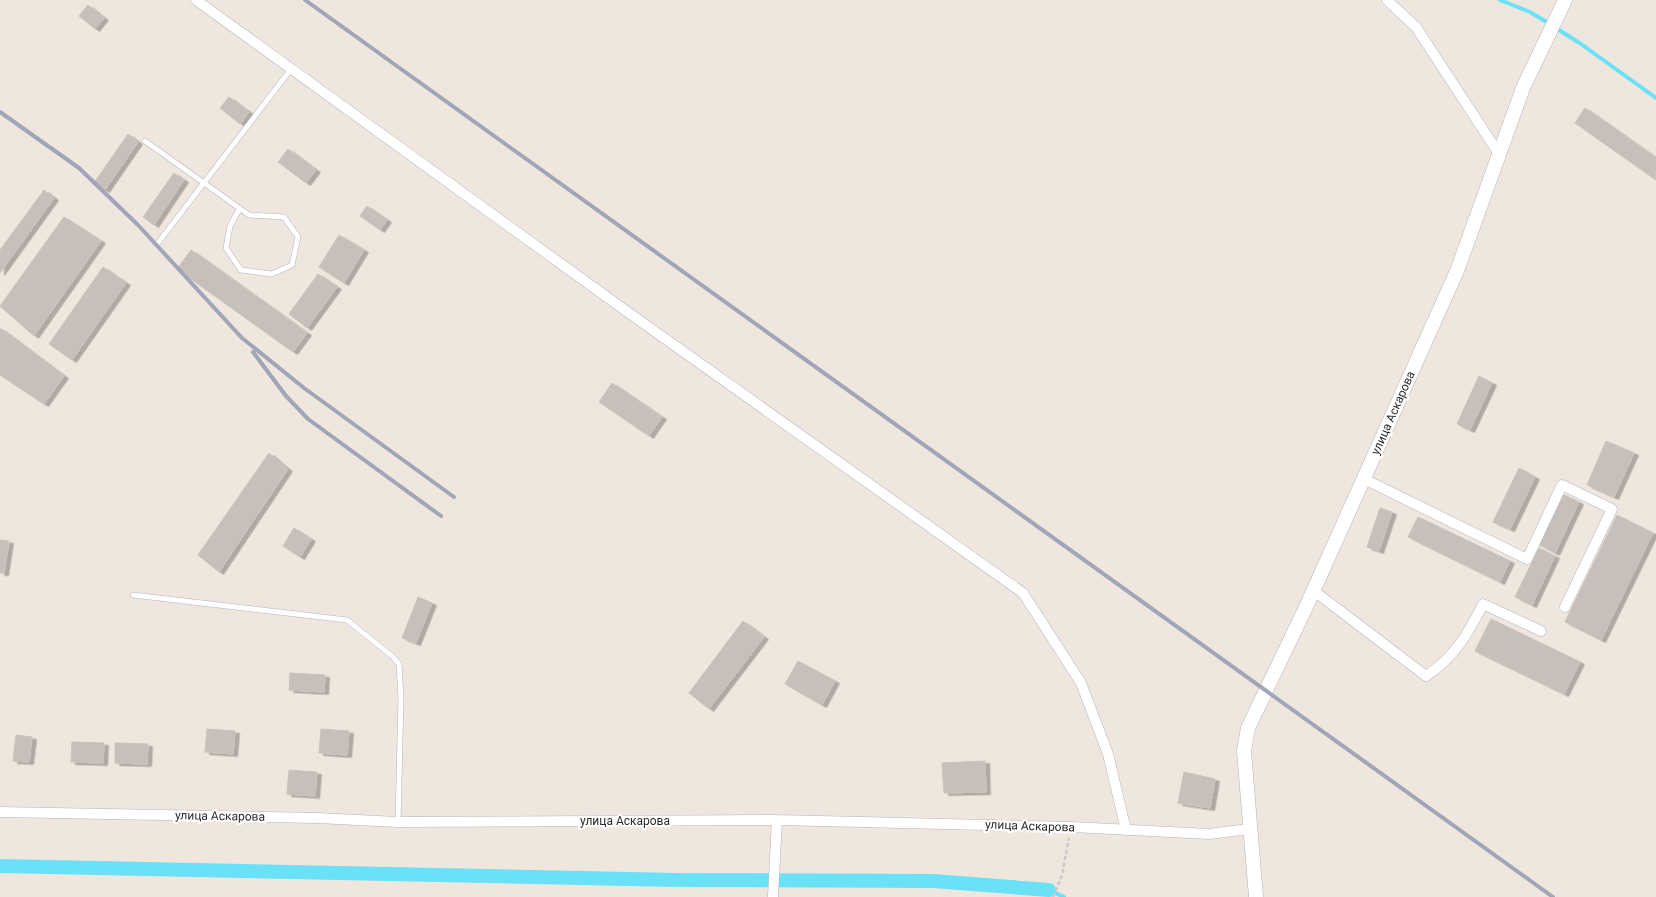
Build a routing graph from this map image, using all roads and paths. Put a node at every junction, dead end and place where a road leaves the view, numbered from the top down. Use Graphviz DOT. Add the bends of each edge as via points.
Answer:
graph roads {
  1 [pos="196,0"];
  2 [pos="1387,0"];
  3 [pos="1564,0"];
  4 [pos="292,68"];
  5 [pos="145,141"];
  6 [pos="1499,154"];
  7 [pos="204,183"];
  8 [pos="240,208"];
  9 [pos="158,242"];
  10 [pos="1364,479"];
  11 [pos="1314,591"];
  12 [pos="133,595"];
  13 [pos="1565,607"];
  14 [pos="1541,631"];
  15 [pos="0,812"];
  16 [pos="777,820"];
  17 [pos="398,822"];
  18 [pos="1072,827"];
  19 [pos="1249,829"];
  20 [pos="1126,830"];
  21 [pos="773,897"];
  22 [pos="1053,897"];
  23 [pos="1256,897"];
  1 -- 4 [label="street"];
  2 -- 6 [label="street" via="1416,27"];
  3 -- 6 [label="main road, улица Аскарова" via="1523,88"];
  4 -- 7 [label="lane"];
  4 -- 20 [label="street" via="1023,593 1081,683 1108,754"];
  5 -- 7 [label="lane"];
  6 -- 10 [label="main road, улица Аскарова" via="1457,271"];
  7 -- 8 [label="lane"];
  7 -- 9 [label="lane"];
  8 -- 8 [label="lane" via="249,215 284,217 298,237 292,265 272,274 241,270 226,248 230,226"];
  10 -- 11 [label="main road, улица Аскарова"];
  10 -- 13 [label="street" via="1527,559 1562,485 1612,508"];
  11 -- 14 [label="street" via="1426,676 1445,664 1471,628 1483,604"];
  11 -- 19 [label="main road, улица Аскарова" via="1248,728 1244,751"];
  12 -- 17 [label="lane" via="347,620 392,656 399,664 401,698"];
  15 -- 17 [label="street, улица Аскарова"];
  16 -- 17 [label="street, улица Аскарова"];
  16 -- 18 [label="street, улица Аскарова"];
  16 -- 21 [label="street"];
  18 -- 20 [label="street, улица Аскарова"];
  18 -- 22 [label="path" via="1062,875"];
  19 -- 20 [label="street, улица Аскарова" via="1209,834"];
  19 -- 23 [label="main road, улица Аскарова"];
}
